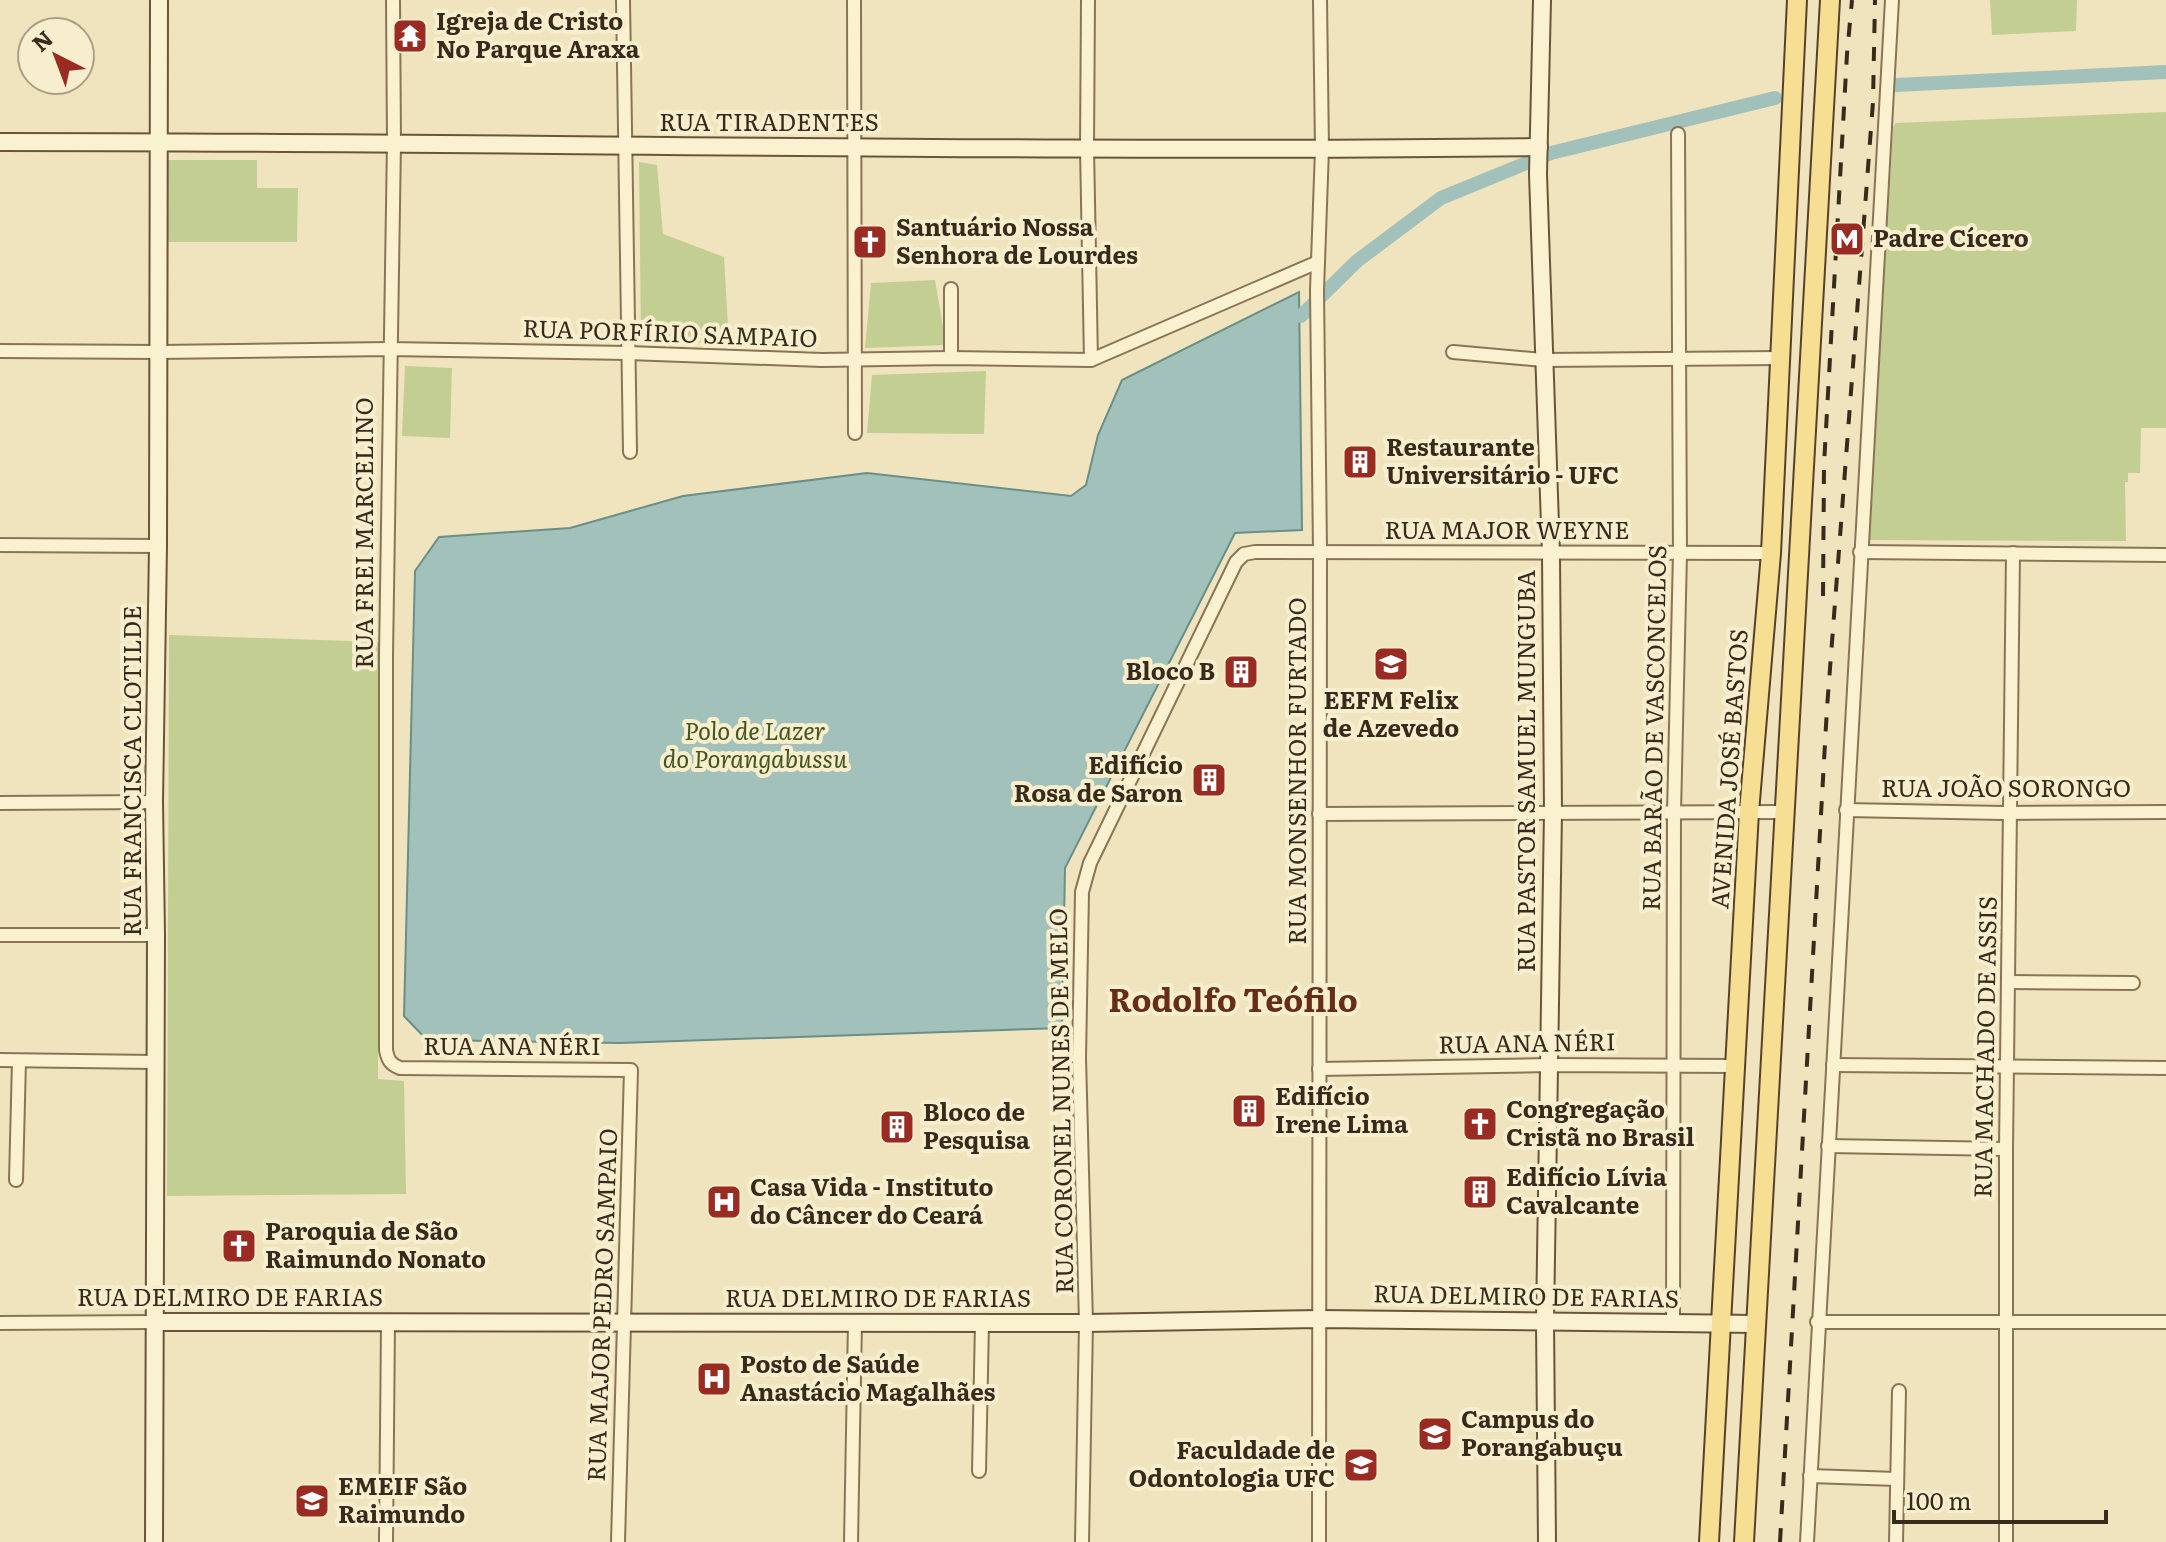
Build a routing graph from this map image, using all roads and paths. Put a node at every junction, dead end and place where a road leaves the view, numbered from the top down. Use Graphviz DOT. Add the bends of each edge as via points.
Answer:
graph roads {
  1 [pos="159,0"];
  2 [pos="393,0"];
  3 [pos="623,0"];
  4 [pos="854,0"];
  5 [pos="1088,0"];
  6 [pos="1320,0"];
  7 [pos="1542,0"];
  8 [pos="1797,0"];
  9 [pos="1892,0"];
  10 [pos="1831,4"];
  11 [pos="1678,134"];
  12 [pos="0,142"];
  13 [pos="159,142"];
  14 [pos="394,142"];
  15 [pos="623,146"];
  16 [pos="855,148"];
  17 [pos="1087,148"];
  18 [pos="1322,149"];
  19 [pos="1538,150"];
  20 [pos="1318,262"];
  21 [pos="951,289"];
  22 [pos="389,349"];
  23 [pos="0,351"];
  24 [pos="159,352"];
  25 [pos="1453,352"];
  26 [pos="628,353"];
  27 [pos="951,358"];
  28 [pos="1780,358"];
  29 [pos="1678,359"];
  30 [pos="856,360"];
  31 [pos="1091,360"];
  32 [pos="1543,360"];
  33 [pos="855,433"];
  34 [pos="630,452"];
  35 [pos="0,545"];
  36 [pos="158,546"];
  37 [pos="1320,551"];
  38 [pos="1860,552"];
  39 [pos="1771,553"];
  40 [pos="2013,553"];
  41 [pos="1244,554"];
  42 [pos="1551,554"];
  43 [pos="1680,554"];
  44 [pos="2166,555"];
  45 [pos="154,802"];
  46 [pos="0,803"];
  47 [pos="1846,810"];
  48 [pos="1553,812"];
  49 [pos="1749,812"];
  50 [pos="1785,812"];
  51 [pos="2166,812"];
  52 [pos="1674,813"];
  53 [pos="2010,813"];
  54 [pos="1319,814"];
  55 [pos="0,935"];
  56 [pos="156,935"];
  57 [pos="2009,982"];
  58 [pos="2133,983"];
  59 [pos="0,1060"];
  60 [pos="19,1061"];
  61 [pos="155,1062"];
  62 [pos="392,1065"];
  63 [pos="1550,1065"];
  64 [pos="1675,1065"];
  65 [pos="1833,1065"];
  66 [pos="1734,1066"];
  67 [pos="2008,1067"];
  68 [pos="2166,1068"];
  69 [pos="1319,1069"];
  70 [pos="631,1070"];
  71 [pos="1828,1146"];
  72 [pos="2006,1149"];
  73 [pos="16,1180"];
  74 [pos="1320,1319"];
  75 [pos="2006,1320"];
  76 [pos="1545,1321"];
  77 [pos="154,1322"];
  78 [pos="388,1322"];
  79 [pos="625,1322"];
  80 [pos="855,1322"];
  81 [pos="982,1322"];
  82 [pos="1673,1322"];
  83 [pos="1817,1322"];
  84 [pos="2166,1322"];
  85 [pos="0,1323"];
  86 [pos="1086,1323"];
  87 [pos="1721,1323"];
  88 [pos="1756,1324"];
  89 [pos="1899,1391"];
  90 [pos="979,1471"];
  91 [pos="1810,1476"];
  92 [pos="1897,1479"];
  93 [pos="154,1542"];
  94 [pos="386,1542"];
  95 [pos="618,1542"];
  96 [pos="851,1542"];
  97 [pos="1082,1542"];
  98 [pos="1319,1542"];
  99 [pos="1547,1542"];
  100 [pos="1709,1542"];
  101 [pos="1744,1542"];
  102 [pos="1807,1542"];
  103 [pos="1896,1542"];
  104 [pos="2006,1542"];
  1 -- 13 [label="street, RUA FRANCISCA CLOTILDE"];
  2 -- 14 [label="street, RUA FREI MARCELINO"];
  3 -- 15 [label="street"];
  4 -- 16 [label="street"];
  5 -- 17 [label="street"];
  6 -- 18 [label="street, RUA MONSENHOR FURTADO"];
  7 -- 19 [label="street, RUA PASTOR SAMUEL MUNGUBA"];
  8 -- 28 [label="main road, AVENIDA JOSÉ BASTOS"];
  9 -- 38 [label="street"];
  10 -- 50 [label="main road"];
  11 -- 29 [label="street, RUA BARÃO DE VASCONCELOS"];
  12 -- 13 [label="street, RUA TIRADENTES"];
  13 -- 14 [label="street, RUA TIRADENTES"];
  13 -- 24 [label="street, RUA FRANCISCA CLOTILDE"];
  14 -- 15 [label="street, RUA TIRADENTES"];
  14 -- 22 [label="street, RUA FREI MARCELINO"];
  15 -- 16 [label="street, RUA TIRADENTES"];
  15 -- 26 [label="street"];
  16 -- 17 [label="street, RUA TIRADENTES"];
  16 -- 30 [label="street"];
  17 -- 18 [label="street, RUA TIRADENTES"];
  17 -- 31 [label="street"];
  18 -- 19 [label="street, RUA TIRADENTES"];
  18 -- 20 [label="street, RUA MONSENHOR FURTADO"];
  19 -- 32 [label="street, RUA PASTOR SAMUEL MUNGUBA"];
  20 -- 31 [label="street, RUA PORFÍRIO SAMPAIO"];
  20 -- 37 [label="street, RUA MONSENHOR FURTADO"];
  21 -- 27 [label="street"];
  22 -- 24 [label="street, RUA PORFÍRIO SAMPAIO"];
  22 -- 26 [label="street, RUA PORFÍRIO SAMPAIO"];
  22 -- 62 [label="street, RUA FREI MARCELINO" via="386,1050"];
  23 -- 24 [label="street, RUA PORFÍRIO SAMPAIO"];
  24 -- 36 [label="street, RUA FRANCISCA CLOTILDE"];
  25 -- 32 [label="street"];
  26 -- 30 [label="street, RUA PORFÍRIO SAMPAIO"];
  26 -- 34 [label="street"];
  27 -- 30 [label="street, RUA PORFÍRIO SAMPAIO"];
  27 -- 31 [label="street, RUA PORFÍRIO SAMPAIO"];
  28 -- 29 [label="street"];
  28 -- 39 [label="main road, AVENIDA JOSÉ BASTOS"];
  29 -- 32 [label="street"];
  29 -- 43 [label="street, RUA BARÃO DE VASCONCELOS"];
  30 -- 33 [label="street"];
  32 -- 42 [label="street, RUA PASTOR SAMUEL MUNGUBA"];
  35 -- 36 [label="street"];
  36 -- 45 [label="street, RUA FRANCISCA CLOTILDE"];
  37 -- 41 [label="street, RUA MAJOR WEYNE"];
  37 -- 42 [label="street, RUA MAJOR WEYNE"];
  37 -- 54 [label="street, RUA MONSENHOR FURTADO"];
  38 -- 40 [label="street"];
  38 -- 47 [label="street"];
  39 -- 43 [label="street, RUA MAJOR WEYNE"];
  39 -- 49 [label="main road, AVENIDA JOSÉ BASTOS"];
  40 -- 44 [label="street"];
  40 -- 53 [label="street, RUA MACHADO DE ASSIS"];
  41 -- 86 [label="street, RUA CORONEL NUNES DE MELO" via="1084,877 1079,1058"];
  42 -- 43 [label="street, RUA MAJOR WEYNE"];
  42 -- 48 [label="street, RUA PASTOR SAMUEL MUNGUBA"];
  43 -- 52 [label="street, RUA BARÃO DE VASCONCELOS"];
  45 -- 46 [label="street"];
  45 -- 56 [label="street, RUA FRANCISCA CLOTILDE"];
  47 -- 53 [label="street, RUA JOÃO SORONGO"];
  47 -- 65 [label="street"];
  48 -- 52 [label="street"];
  48 -- 54 [label="street"];
  48 -- 63 [label="street, RUA PASTOR SAMUEL MUNGUBA"];
  49 -- 50 [label="street"];
  49 -- 52 [label="street"];
  49 -- 66 [label="main road, AVENIDA JOSÉ BASTOS"];
  50 -- 88 [label="main road"];
  51 -- 53 [label="street, RUA JOÃO SORONGO"];
  52 -- 64 [label="street, RUA BARÃO DE VASCONCELOS"];
  53 -- 57 [label="street, RUA MACHADO DE ASSIS"];
  54 -- 69 [label="street, RUA MONSENHOR FURTADO"];
  55 -- 56 [label="street"];
  56 -- 61 [label="street, RUA FRANCISCA CLOTILDE"];
  57 -- 58 [label="street"];
  57 -- 67 [label="street, RUA MACHADO DE ASSIS"];
  59 -- 60 [label="street"];
  60 -- 61 [label="street"];
  60 -- 73 [label="street"];
  61 -- 77 [label="street, RUA FRANCISCA CLOTILDE"];
  62 -- 70 [label="street, RUA ANA NÉRI"];
  63 -- 64 [label="street, RUA ANA NÉRI"];
  63 -- 69 [label="street, RUA ANA NÉRI"];
  63 -- 76 [label="street, RUA PASTOR SAMUEL MUNGUBA"];
  64 -- 66 [label="street, RUA ANA NÉRI"];
  64 -- 82 [label="street, RUA BARÃO DE VASCONCELOS"];
  65 -- 67 [label="street"];
  65 -- 71 [label="street"];
  66 -- 87 [label="main road, AVENIDA JOSÉ BASTOS"];
  67 -- 68 [label="street"];
  67 -- 72 [label="street, RUA MACHADO DE ASSIS"];
  69 -- 74 [label="street, RUA MONSENHOR FURTADO"];
  70 -- 79 [label="street, RUA MAJOR PEDRO SAMPAIO"];
  71 -- 72 [label="street"];
  71 -- 83 [label="street"];
  72 -- 75 [label="street, RUA MACHADO DE ASSIS"];
  74 -- 76 [label="street, RUA DELMIRO DE FARIAS"];
  74 -- 86 [label="street, RUA DELMIRO DE FARIAS"];
  74 -- 98 [label="street, RUA MONSENHOR FURTADO"];
  75 -- 83 [label="street"];
  75 -- 84 [label="street"];
  75 -- 104 [label="street, RUA MACHADO DE ASSIS"];
  76 -- 82 [label="street, RUA DELMIRO DE FARIAS"];
  76 -- 99 [label="street, RUA PASTOR SAMUEL MUNGUBA"];
  77 -- 78 [label="street, RUA DELMIRO DE FARIAS"];
  77 -- 85 [label="street, RUA DELMIRO DE FARIAS"];
  77 -- 93 [label="street, RUA FRANCISCA CLOTILDE"];
  78 -- 79 [label="street, RUA DELMIRO DE FARIAS"];
  78 -- 94 [label="street"];
  79 -- 80 [label="street, RUA DELMIRO DE FARIAS"];
  79 -- 95 [label="street, RUA MAJOR PEDRO SAMPAIO"];
  80 -- 81 [label="street, RUA DELMIRO DE FARIAS"];
  80 -- 96 [label="street"];
  81 -- 86 [label="street, RUA DELMIRO DE FARIAS"];
  81 -- 90 [label="street"];
  82 -- 87 [label="street, RUA DELMIRO DE FARIAS"];
  83 -- 91 [label="street"];
  86 -- 97 [label="street, RUA CORONEL NUNES DE MELO"];
  87 -- 88 [label="street, RUA DELMIRO DE FARIAS"];
  87 -- 100 [label="main road, AVENIDA JOSÉ BASTOS"];
  88 -- 101 [label="main road"];
  89 -- 92 [label="street"];
  91 -- 92 [label="street"];
  91 -- 102 [label="street"];
  92 -- 103 [label="street"];
}
